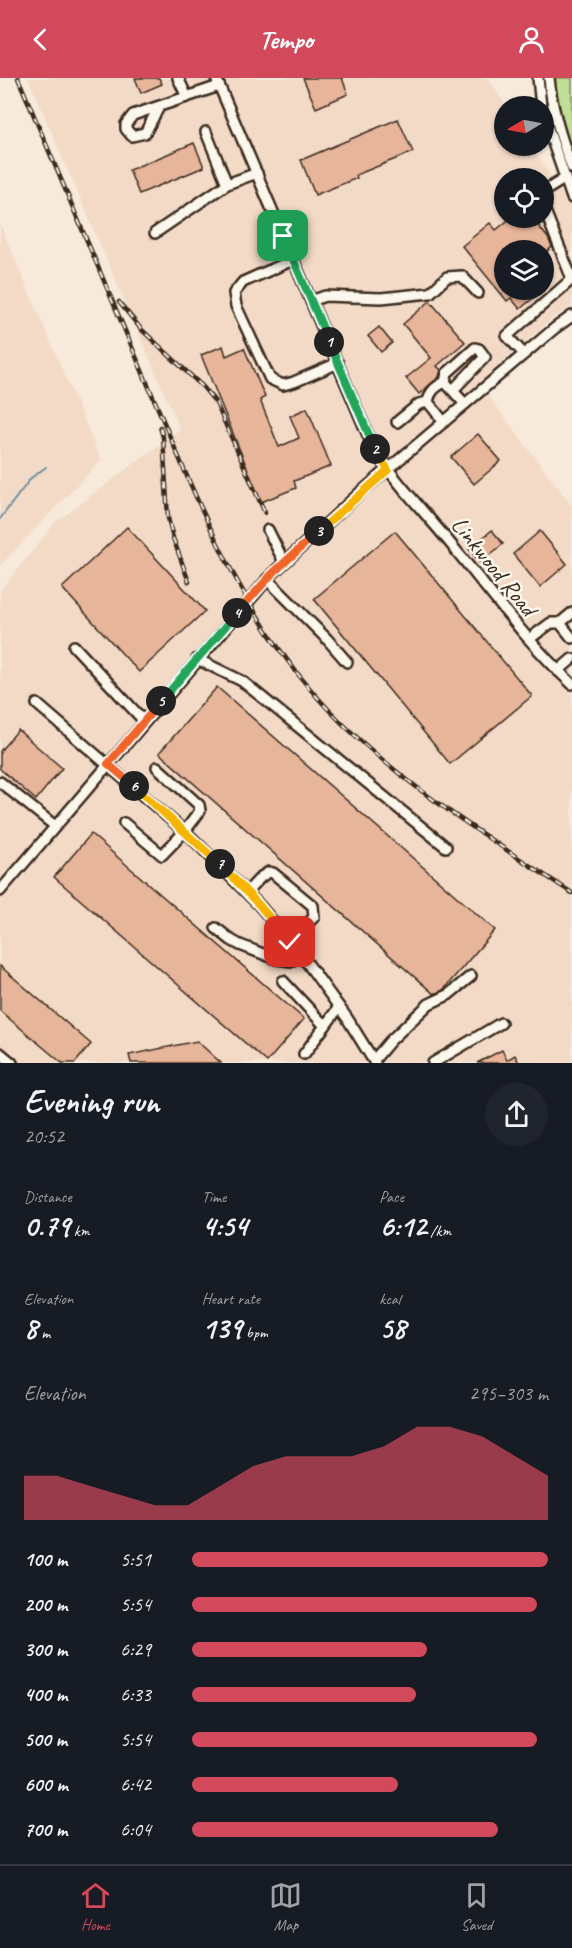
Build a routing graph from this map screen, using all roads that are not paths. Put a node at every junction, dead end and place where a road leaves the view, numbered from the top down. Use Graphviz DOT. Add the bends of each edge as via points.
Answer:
graph roads {
  1 [pos="178,78"];
  2 [pos="538,78"];
  3 [pos="549,78"];
  4 [pos="217,82"];
  5 [pos="540,96"];
  6 [pos="186,97"];
  7 [pos="159,107"];
  8 [pos="206,132"];
  9 [pos="554,148"];
  10 [pos="572,168"];
  11 [pos="257,173"];
  12 [pos="564,179"];
  13 [pos="227,184"];
  14 [pos="554,185"];
  15 [pos="572,198"];
  16 [pos="552,228"];
  17 [pos="155,233"];
  18 [pos="293,260"];
  19 [pos="478,292"];
  20 [pos="311,301"];
  21 [pos="572,316"];
  22 [pos="524,354"];
  23 [pos="338,363"];
  24 [pos="445,382"];
  25 [pos="453,390"];
  26 [pos="428,402"];
  27 [pos="465,404"];
  28 [pos="397,422"];
  29 [pos="444,422"];
  30 [pos="388,470"];
  31 [pos="268,530"];
  32 [pos="284,562"];
  33 [pos="267,579"];
  34 [pos="572,613"];
  35 [pos="560,623"];
  36 [pos="571,635"];
  37 [pos="529,639"];
  38 [pos="74,646"];
  39 [pos="197,659"];
  40 [pos="572,659"];
  41 [pos="347,662"];
  42 [pos="558,671"];
  43 [pos="572,684"];
  44 [pos="37,704"];
  45 [pos="144,721"];
  46 [pos="108,764"];
  47 [pos="157,767"];
  48 [pos="0,782"];
  49 [pos="124,823"];
  50 [pos="55,826"];
  51 [pos="185,831"];
  52 [pos="446,847"];
  53 [pos="0,891"];
  54 [pos="247,892"];
  55 [pos="216,928"];
  56 [pos="290,942"];
  57 [pos="302,956"];
  58 [pos="471,976"];
  59 [pos="283,981"];
  60 [pos="339,1007"];
  61 [pos="501,1023"];
  62 [pos="325,1026"];
  63 [pos="0,1053"];
  64 [pos="304,1054"];
  65 [pos="375,1062"];
  66 [pos="12,1063"];
  67 [pos="432,1063"];
  1 -- 6 [label="street"];
  2 -- 5 [label="street"];
  3 -- 10 [label="street" via="552,104"];
  4 -- 6 [label="street"];
  4 -- 11 [label="street, Linkwood Road"];
  6 -- 7 [label="street"];
  8 -- 13 [label="street"];
  9 -- 12 [label="street"];
  11 -- 13 [label="street"];
  11 -- 18 [label="street, Linkwood Road"];
  12 -- 14 [label="street"];
  12 -- 15 [label="street"];
  13 -- 17 [label="street"];
  16 -- 22 [label="street" via="572,279 507,336"];
  18 -- 20 [label="street, Linkwood Road"];
  18 -- 23 [label="street" via="243,282 234,293 236,306 270,379 283,385"];
  19 -- 20 [label="street" via="462,276 447,277 430,293 381,298 325,296"];
  20 -- 23 [label="street, Linkwood Road"];
  21 -- 22 [label="street"];
  22 -- 27 [label="street"];
  23 -- 30 [label="street, Linkwood Road" via="373,447"];
  24 -- 25 [label="street"];
  24 -- 25 [label="street" via="447,374 478,349 485,357"];
  24 -- 26 [label="street" via="429,394"];
  25 -- 27 [label="street"];
  26 -- 28 [label="street" via="419,404"];
  26 -- 29 [label="street"];
  27 -- 29 [label="street"];
  29 -- 30 [label="street"];
  30 -- 32 [label="street"];
  30 -- 37 [label="street, Linkwood Road"];
  31 -- 32 [label="street"];
  32 -- 33 [label="street"];
  33 -- 39 [label="street"];
  33 -- 41 [label="street"];
  34 -- 35 [label="street"];
  35 -- 36 [label="street"];
  35 -- 37 [label="street" via="551,623"];
  37 -- 42 [label="street, Linkwood Road"];
  38 -- 45 [label="street"];
  39 -- 45 [label="street"];
  39 -- 52 [label="street" via="242,681"];
  40 -- 42 [label="street"];
  42 -- 43 [label="street, Linkwood Road"];
  44 -- 46 [label="street"];
  45 -- 46 [label="street"];
  46 -- 50 [label="street"];
  46 -- 51 [label="street"];
  47 -- 51 [label="street" via="199,805 200,811"];
  48 -- 50 [label="street"];
  49 -- 51 [label="street" via="162,855"];
  50 -- 53 [label="street"];
  51 -- 54 [label="street"];
  54 -- 56 [label="street"];
  54 -- 56 [label="street" via="270,872 313,906 314,917"];
  55 -- 57 [label="street" via="240,945 276,958 291,962"];
  56 -- 57 [label="street"];
  57 -- 60 [label="street"];
  58 -- 65 [label="street" via="448,995 429,1004 390,1041"];
  59 -- 62 [label="street"];
  60 -- 62 [label="street"];
  60 -- 65 [label="street"];
  61 -- 67 [label="street"];
  62 -- 64 [label="street"];
  63 -- 66 [label="street"];
}
